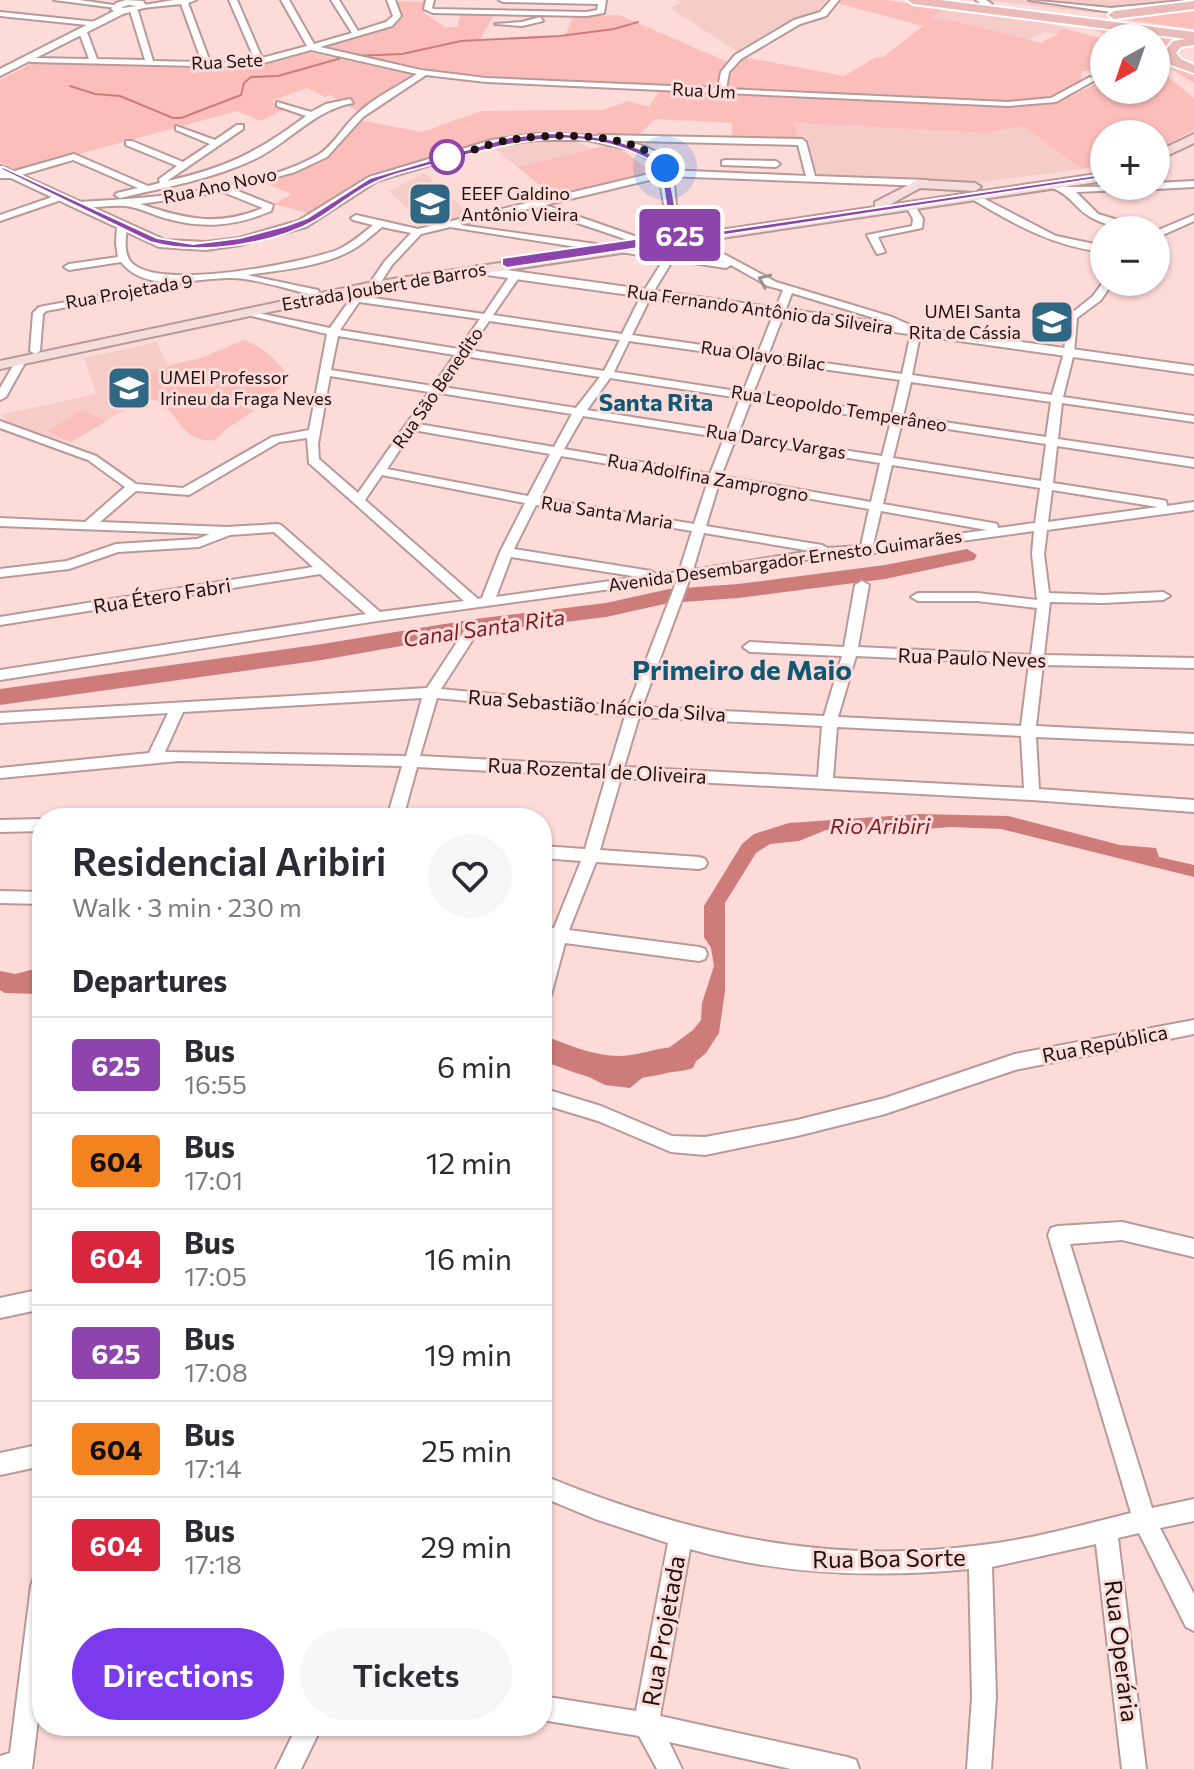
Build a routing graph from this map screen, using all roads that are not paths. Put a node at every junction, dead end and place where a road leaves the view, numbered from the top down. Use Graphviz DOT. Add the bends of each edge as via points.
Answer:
graph roads {
  1 [pos="58,0"];
  2 [pos="184,0"];
  3 [pos="192,0"];
  4 [pos="233,0"];
  5 [pos="285,0"];
  6 [pos="335,0"];
  7 [pos="391,0"];
  8 [pos="503,0"];
  9 [pos="517,0"];
  10 [pos="835,0"];
  11 [pos="913,0"];
  12 [pos="961,0"];
  13 [pos="1033,0"];
  14 [pos="602,1"];
  15 [pos="984,2"];
  16 [pos="1194,3"];
  17 [pos="126,5"];
  18 [pos="429,5"];
  19 [pos="514,12"];
  20 [pos="1044,12"];
  21 [pos="0,14"];
  22 [pos="565,14"];
  23 [pos="1026,14"];
  24 [pos="97,24"];
  25 [pos="499,24"];
  26 [pos="1090,31"];
  27 [pos="83,32"];
  28 [pos="357,35"];
  29 [pos="1194,36"];
  30 [pos="312,48"];
  31 [pos="31,60"];
  32 [pos="94,62"];
  33 [pos="260,62"];
  34 [pos="150,64"];
  35 [pos="207,65"];
  36 [pos="1194,69"];
  37 [pos="1170,71"];
  38 [pos="425,72"];
  39 [pos="0,73"];
  40 [pos="1090,81"];
  41 [pos="1191,84"];
  42 [pos="721,91"];
  43 [pos="350,101"];
  44 [pos="280,104"];
  45 [pos="311,115"];
  46 [pos="240,127"];
  47 [pos="179,128"];
  48 [pos="599,138"];
  49 [pos="1194,138"];
  50 [pos="129,143"];
  51 [pos="215,143"];
  52 [pos="1194,147"];
  53 [pos="1170,150"];
  54 [pos="1170,158"];
  55 [pos="705,163"];
  56 [pos="719,163"];
  57 [pos="776,164"];
  58 [pos="184,166"];
  59 [pos="664,168"];
  60 [pos="4,173"];
  61 [pos="1090,176"];
  62 [pos="811,177"];
  63 [pos="1090,177"];
  64 [pos="883,181"];
  65 [pos="926,183"];
  66 [pos="1194,184"];
  67 [pos="1053,185"];
  68 [pos="1170,185"];
  69 [pos="1004,187"];
  70 [pos="150,188"];
  71 [pos="224,189"];
  72 [pos="1090,189"];
  73 [pos="908,190"];
  74 [pos="1068,190"];
  75 [pos="61,197"];
  76 [pos="975,197"];
  77 [pos="924,199"];
  78 [pos="940,202"];
  79 [pos="128,203"];
  80 [pos="537,203"];
  81 [pos="82,204"];
  82 [pos="879,205"];
  83 [pos="911,206"];
  84 [pos="1095,216"];
  85 [pos="0,218"];
  86 [pos="356,218"];
  87 [pos="1194,218"];
  88 [pos="380,223"];
  89 [pos="122,226"];
  90 [pos="449,226"];
  91 [pos="1170,228"];
  92 [pos="418,232"];
  93 [pos="687,238"];
  94 [pos="640,241"];
  95 [pos="596,247"];
  96 [pos="1090,248"];
  97 [pos="624,250"];
  98 [pos="880,252"];
  99 [pos="671,256"];
  100 [pos="124,259"];
  101 [pos="69,267"];
  102 [pos="509,267"];
  103 [pos="736,267"];
  104 [pos="228,274"];
  105 [pos="212,275"];
  106 [pos="377,280"];
  107 [pos="788,290"];
  108 [pos="314,292"];
  109 [pos="647,294"];
  110 [pos="332,295"];
  111 [pos="1098,296"];
  112 [pos="357,297"];
  113 [pos="247,312"];
  114 [pos="781,312"];
  115 [pos="489,316"];
  116 [pos="333,332"];
  117 [pos="917,332"];
  118 [pos="628,337"];
  119 [pos="35,351"];
  120 [pos="464,353"];
  121 [pos="1069,353"];
  122 [pos="763,356"];
  123 [pos="0,358"];
  124 [pos="21,361"];
  125 [pos="0,365"];
  126 [pos="1194,370"];
  127 [pos="325,372"];
  128 [pos="608,374"];
  129 [pos="907,376"];
  130 [pos="437,388"];
  131 [pos="748,394"];
  132 [pos="0,397"];
  133 [pos="1057,399"];
  134 [pos="580,411"];
  135 [pos="897,418"];
  136 [pos="1194,419"];
  137 [pos="0,424"];
  138 [pos="410,426"];
  139 [pos="314,433"];
  140 [pos="734,435"];
  141 [pos="1051,441"];
  142 [pos="557,452"];
  143 [pos="889,460"];
  144 [pos="1194,463"];
  145 [pos="380,471"];
  146 [pos="714,480"];
  147 [pos="1046,485"];
  148 [pos="133,487"];
  149 [pos="359,500"];
  150 [pos="534,501"];
  151 [pos="877,506"];
  152 [pos="1187,507"];
  153 [pos="0,522"];
  154 [pos="90,524"];
  155 [pos="699,528"];
  156 [pos="1041,528"];
  157 [pos="1006,529"];
  158 [pos="227,531"];
  159 [pos="866,550"];
  160 [pos="836,551"];
  161 [pos="506,552"];
  162 [pos="323,569"];
  163 [pos="0,573"];
  164 [pos="668,577"];
  165 [pos="684,581"];
  166 [pos="862,585"];
  167 [pos="1163,596"];
  168 [pos="918,597"];
  169 [pos="1044,601"];
  170 [pos="481,603"];
  171 [pos="377,617"];
  172 [pos="0,621"];
  173 [pos="470,633"];
  174 [pos="750,647"];
  175 [pos="850,653"];
  176 [pos="1037,660"];
  177 [pos="1194,663"];
  178 [pos="0,675"];
  179 [pos="431,693"];
  180 [pos="179,706"];
  181 [pos="633,712"];
  182 [pos="0,718"];
  183 [pos="830,719"];
  184 [pos="1028,730"];
  185 [pos="1194,739"];
  186 [pos="155,757"];
  187 [pos="410,761"];
  188 [pos="613,770"];
  189 [pos="0,773"];
  190 [pos="825,784"];
  191 [pos="1032,794"];
  192 [pos="1194,806"];
  193 [pos="398,808"];
  194 [pos="32,825"];
  195 [pos="0,826"];
  196 [pos="552,853"];
  197 [pos="590,857"];
  198 [pos="699,863"];
  199 [pos="0,897"];
  200 [pos="32,898"];
  201 [pos="552,932"];
  202 [pos="552,934"];
  203 [pos="699,954"];
  204 [pos="1194,1027"];
  205 [pos="552,1099"];
  206 [pos="1194,1248"];
  207 [pos="32,1301"];
  208 [pos="0,1308"];
  209 [pos="32,1457"];
  210 [pos="0,1464"];
  211 [pos="552,1490"];
  212 [pos="1194,1510"];
  213 [pos="1144,1519"];
  214 [pos="1106,1533"];
  215 [pos="681,1535"];
  216 [pos="980,1557"];
  217 [pos="1194,1619"];
  218 [pos="32,1651"];
  219 [pos="552,1710"];
  220 [pos="646,1725"];
  221 [pos="305,1736"];
  222 [pos="14,1767"];
  223 [pos="288,1769"];
  224 [pos="670,1769"];
  225 [pos="847,1769"];
  226 [pos="979,1769"];
  227 [pos="1134,1769"];
  1 -- 17 [label="street"];
  2 -- 3 [label="street"];
  2 -- 17 [label="street"];
  2 -- 35 [label="street"];
  4 -- 33 [label="street"];
  5 -- 30 [label="street"];
  6 -- 28 [label="street"];
  7 -- 28 [label="street, Rua Sete" via="396,19"];
  8 -- 9 [label="street"];
  9 -- 14 [label="street"];
  9 -- 19 [label="street"];
  10 -- 42 [label="street" via="823,14 793,24 738,57 725,72"];
  11 -- 23 [label="main road"];
  12 -- 15 [label="main road"];
  13 -- 16 [label="street" via="1111,10"];
  14 -- 22 [label="street" via="601,11 593,14"];
  15 -- 20 [label="main road"];
  16 -- 20 [label="main road" via="1120,15"];
  17 -- 24 [label="street"];
  17 -- 34 [label="street"];
  18 -- 19 [label="street"];
  19 -- 22 [label="street"];
  20 -- 29 [label="main road"];
  21 -- 24 [label="street"];
  22 -- 25 [label="street"];
  23 -- 26 [label="main road"];
  23 -- 29 [label="main road"];
  24 -- 27 [label="street"];
  27 -- 31 [label="street"];
  27 -- 32 [label="street"];
  28 -- 30 [label="street, Rua Sete"];
  29 -- 36 [label="main road" via="1169,53"];
  30 -- 33 [label="street, Rua Sete"];
  30 -- 38 [label="street, Rua Um"];
  31 -- 32 [label="street, Rua Sete"];
  31 -- 39 [label="street"];
  32 -- 34 [label="street, Rua Sete"];
  33 -- 35 [label="street, Rua Sete"];
  34 -- 35 [label="street, Rua Sete"];
  37 -- 41 [label="main road"];
  38 -- 42 [label="street, Rua Um" via="486,80"];
  38 -- 71 [label="street, Rua Ano Novo" via="360,115 319,158"];
  40 -- 42 [label="street, Rua Um" via="1053,100 1017,104"];
  43 -- 45 [label="street"];
  44 -- 45 [label="street"];
  45 -- 70 [label="street" via="247,160"];
  46 -- 51 [label="street"];
  47 -- 51 [label="street"];
  48 -- 59 [label="street" via="636,148"];
  48 -- 62 [label="street" via="802,142"];
  48 -- 89 [label="street" via="496,142 384,175 302,224 240,241 176,246"];
  49 -- 53 [label="main road"];
  50 -- 58 [label="street"];
  51 -- 58 [label="street"];
  52 -- 54 [label="main road"];
  55 -- 59 [label="street"];
  56 -- 57 [label="street"];
  58 -- 70 [label="street"];
  59 -- 62 [label="street"];
  59 -- 80 [label="street"];
  59 -- 93 [label="street" via="672,216"];
  60 -- 70 [label="street" via="77,157"];
  60 -- 75 [label="street"];
  61 -- 69 [label="main road, Estrada Joubert de Barros"];
  62 -- 64 [label="street"];
  63 -- 67 [label="main road, Estrada Joubert de Barros"];
  64 -- 65 [label="street"];
  64 -- 73 [label="street"];
  65 -- 69 [label="main road"];
  65 -- 73 [label="main road"];
  66 -- 68 [label="street"];
  67 -- 74 [label="street"];
  67 -- 76 [label="main road, Estrada Joubert de Barros"];
  69 -- 77 [label="main road, Estrada Joubert de Barros"];
  70 -- 81 [label="street"];
  71 -- 79 [label="street, Rua Ano Novo"];
  71 -- 79 [label="street" via="268,209 236,221 203,225"];
  72 -- 74 [label="street"];
  73 -- 77 [label="main road"];
  73 -- 82 [label="main road"];
  74 -- 84 [label="street"];
  75 -- 81 [label="street"];
  75 -- 85 [label="street"];
  76 -- 78 [label="main road, Estrada Joubert de Barros"];
  76 -- 96 [label="street" via="1046,236"];
  77 -- 78 [label="main road"];
  77 -- 82 [label="main road, Estrada Joubert de Barros"];
  78 -- 83 [label="main road, Estrada Joubert de Barros"];
  79 -- 81 [label="street, Rua Ano Novo"];
  80 -- 90 [label="street"];
  80 -- 94 [label="street"];
  81 -- 89 [label="street"];
  82 -- 93 [label="main road, Estrada Joubert de Barros"];
  83 -- 93 [label="main road, Estrada Joubert de Barros"];
  83 -- 98 [label="street" via="917,228 872,235"];
  86 -- 88 [label="street"];
  87 -- 91 [label="street"];
  88 -- 92 [label="street"];
  88 -- 104 [label="street" via="339,252"];
  89 -- 100 [label="street"];
  90 -- 92 [label="street"];
  90 -- 95 [label="street"];
  92 -- 106 [label="street"];
  93 -- 94 [label="main road, Estrada Joubert de Barros"];
  93 -- 97 [label="main road, Estrada Joubert de Barros"];
  93 -- 103 [label="street"];
  94 -- 95 [label="main road, Estrada Joubert de Barros"];
  95 -- 102 [label="main road, Estrada Joubert de Barros"];
  97 -- 99 [label="street"];
  97 -- 102 [label="main road, Estrada Joubert de Barros"];
  99 -- 103 [label="street"];
  99 -- 109 [label="street"];
  100 -- 101 [label="street"];
  100 -- 105 [label="street" via="158,278"];
  102 -- 106 [label="main road, Estrada Joubert de Barros"];
  102 -- 109 [label="street, Rua Fernando Antônio da Silveira"];
  102 -- 110 [label="main road, Estrada Joubert de Barros"];
  102 -- 115 [label="street, Rua São Benedito"];
  107 -- 103 [label="street, one-way"];
  104 -- 105 [label="street"];
  104 -- 108 [label="street"];
  105 -- 119 [label="street, Rua Projetada 9" via="43,309 38,313"];
  106 -- 108 [label="main road, Estrada Joubert de Barros"];
  107 -- 114 [label="street"];
  107 -- 117 [label="street"];
  108 -- 119 [label="main road, Estrada Joubert de Barros"];
  109 -- 114 [label="street, Rua Fernando Antônio da Silveira"];
  109 -- 118 [label="street"];
  110 -- 112 [label="street, Rua Olavo Bilac"];
  110 -- 113 [label="main road, Estrada Joubert de Barros"];
  111 -- 121 [label="street" via="1072,317"];
  112 -- 115 [label="street, Rua Olavo Bilac"];
  112 -- 116 [label="street"];
  113 -- 116 [label="street, Rua Leopoldo Temperâneo"];
  113 -- 124 [label="main road, Estrada Joubert de Barros"];
  114 -- 117 [label="street, Rua Fernando Antônio da Silveira"];
  114 -- 122 [label="street"];
  115 -- 118 [label="street, Rua Olavo Bilac"];
  115 -- 120 [label="street, Rua São Benedito"];
  116 -- 120 [label="street, Rua Leopoldo Temperâneo"];
  116 -- 127 [label="street"];
  117 -- 121 [label="street, Rua Fernando Antônio da Silveira"];
  117 -- 129 [label="street"];
  118 -- 122 [label="street, Rua Olavo Bilac"];
  118 -- 128 [label="street"];
  119 -- 123 [label="main road, Estrada Joubert de Barros"];
  120 -- 128 [label="street, Rua Leopoldo Temperâneo"];
  120 -- 130 [label="street, Rua São Benedito"];
  121 -- 126 [label="street, Rua Fernando Antônio da Silveira"];
  121 -- 133 [label="street"];
  122 -- 129 [label="street, Rua Olavo Bilac"];
  122 -- 131 [label="street"];
  124 -- 125 [label="main road, Estrada Joubert de Barros"];
  124 -- 132 [label="street"];
  127 -- 130 [label="street, Rua Darcy Vargas"];
  127 -- 139 [label="street"];
  128 -- 131 [label="street, Rua Leopoldo Temperâneo"];
  128 -- 134 [label="street"];
  129 -- 133 [label="street, Rua Olavo Bilac"];
  129 -- 135 [label="street"];
  130 -- 134 [label="street, Rua Darcy Vargas"];
  130 -- 138 [label="street, Rua São Benedito"];
  131 -- 135 [label="street, Rua Leopoldo Temperâneo"];
  131 -- 140 [label="street"];
  133 -- 136 [label="street, Rua Olavo Bilac"];
  133 -- 141 [label="street"];
  134 -- 140 [label="street, Rua Darcy Vargas"];
  134 -- 142 [label="street"];
  135 -- 141 [label="street, Rua Leopoldo Temperâneo"];
  135 -- 143 [label="street"];
  137 -- 148 [label="street" via="92,458"];
  138 -- 142 [label="street, Rua Adolfina Zamprogno"];
  138 -- 145 [label="street, Rua São Benedito"];
  139 -- 148 [label="street" via="276,439 185,492"];
  139 -- 149 [label="street" via="313,460"];
  140 -- 143 [label="street, Rua Darcy Vargas"];
  140 -- 146 [label="street"];
  141 -- 144 [label="street, Rua Leopoldo Temperâneo"];
  141 -- 147 [label="street"];
  142 -- 146 [label="street, Rua Adolfina Zamprogno"];
  142 -- 150 [label="street"];
  143 -- 147 [label="street, Rua Darcy Vargas"];
  143 -- 151 [label="street"];
  145 -- 149 [label="street, Rua São Benedito"];
  145 -- 150 [label="street, Rua Santa Maria"];
  146 -- 151 [label="street, Rua Adolfina Zamprogno"];
  146 -- 155 [label="street"];
  147 -- 152 [label="street, Rua Darcy Vargas"];
  147 -- 156 [label="street"];
  148 -- 154 [label="street"];
  149 -- 170 [label="street"];
  150 -- 155 [label="street, Rua Santa Maria"];
  150 -- 161 [label="street"];
  151 -- 157 [label="street, Rua Adolfina Zamprogno"];
  151 -- 159 [label="street"];
  152 -- 156 [label="street, Avenida Desembargador Ernesto Guimarães"];
  153 -- 154 [label="street"];
  154 -- 158 [label="street"];
  155 -- 160 [label="street, Rua Santa Maria"];
  155 -- 165 [label="street"];
  156 -- 157 [label="street, Avenida Desembargador Ernesto Guimarães"];
  156 -- 169 [label="street" via="1038,554"];
  157 -- 159 [label="street, Avenida Desembargador Ernesto Guimarães"];
  158 -- 162 [label="street" via="277,528"];
  158 -- 163 [label="street" via="199,543 116,548 69,565"];
  159 -- 160 [label="street, Avenida Desembargador Ernesto Guimarães"];
  160 -- 165 [label="street, Avenida Desembargador Ernesto Guimarães"];
  161 -- 164 [label="street"];
  161 -- 170 [label="street"];
  162 -- 171 [label="street"];
  162 -- 172 [label="street, Rua Étero Fabri"];
  164 -- 165 [label="street, Avenida Desembargador Ernesto Guimarães"];
  164 -- 170 [label="street, Avenida Desembargador Ernesto Guimarães"];
  165 -- 181 [label="street"];
  166 -- 175 [label="street"];
  167 -- 169 [label="street"];
  168 -- 169 [label="street"];
  169 -- 176 [label="street"];
  170 -- 171 [label="street, Avenida Desembargador Ernesto Guimarães"];
  171 -- 178 [label="street, Avenida Desembargador Ernesto Guimarães"];
  173 -- 179 [label="street"];
  174 -- 175 [label="street, Rua Paulo Neves"];
  175 -- 176 [label="street, Rua Paulo Neves"];
  175 -- 183 [label="street"];
  176 -- 177 [label="street, Rua Paulo Neves"];
  176 -- 184 [label="street"];
  179 -- 180 [label="street, Rua Sebastião Inácio da Silva"];
  179 -- 181 [label="street, Rua Sebastião Inácio da Silva"];
  179 -- 187 [label="street"];
  180 -- 182 [label="street, Rua Sebastião Inácio da Silva"];
  180 -- 186 [label="street"];
  181 -- 183 [label="street, Rua Sebastião Inácio da Silva"];
  181 -- 188 [label="street"];
  183 -- 184 [label="street, Rua Sebastião Inácio da Silva"];
  183 -- 190 [label="street"];
  184 -- 185 [label="street, Rua Sebastião Inácio da Silva"];
  184 -- 191 [label="street"];
  186 -- 187 [label="street, Rua Rozental de Oliveira"];
  186 -- 189 [label="street, Rua Rozental de Oliveira"];
  187 -- 188 [label="street, Rua Rozental de Oliveira"];
  187 -- 193 [label="street"];
  188 -- 190 [label="street, Rua Rozental de Oliveira"];
  188 -- 197 [label="street"];
  190 -- 191 [label="street, Rua Rozental de Oliveira"];
  191 -- 192 [label="street, Rua Rozental de Oliveira"];
  194 -- 195 [label="street"];
  196 -- 197 [label="street"];
  197 -- 198 [label="street"];
  197 -- 201 [label="street"];
  199 -- 200 [label="street"];
  202 -- 203 [label="street"];
  204 -- 205 [label="street, Rua República" via="1015,1062 885,1106 705,1146 671,1144"];
  206 -- 213 [label="street" via="1122,1231 1058,1235"];
  207 -- 208 [label="street"];
  209 -- 210 [label="street"];
  211 -- 215 [label="street, Rua Boa Sorte" via="626,1521"];
  212 -- 213 [label="street, Rua Boa Sorte"];
  213 -- 214 [label="street, Rua Boa Sorte"];
  213 -- 217 [label="street"];
  214 -- 216 [label="street, Rua Boa Sorte"];
  214 -- 227 [label="street, Rua Operária"];
  215 -- 216 [label="street, Rua Boa Sorte" via="802,1561 891,1564"];
  215 -- 220 [label="street, Rua Projetada"];
  216 -- 226 [label="street" via="984,1697"];
  218 -- 222 [label="street"];
  219 -- 220 [label="street"];
  220 -- 224 [label="street, Rua Projetada"];
  220 -- 225 [label="street"];
  221 -- 223 [label="street"];
}
